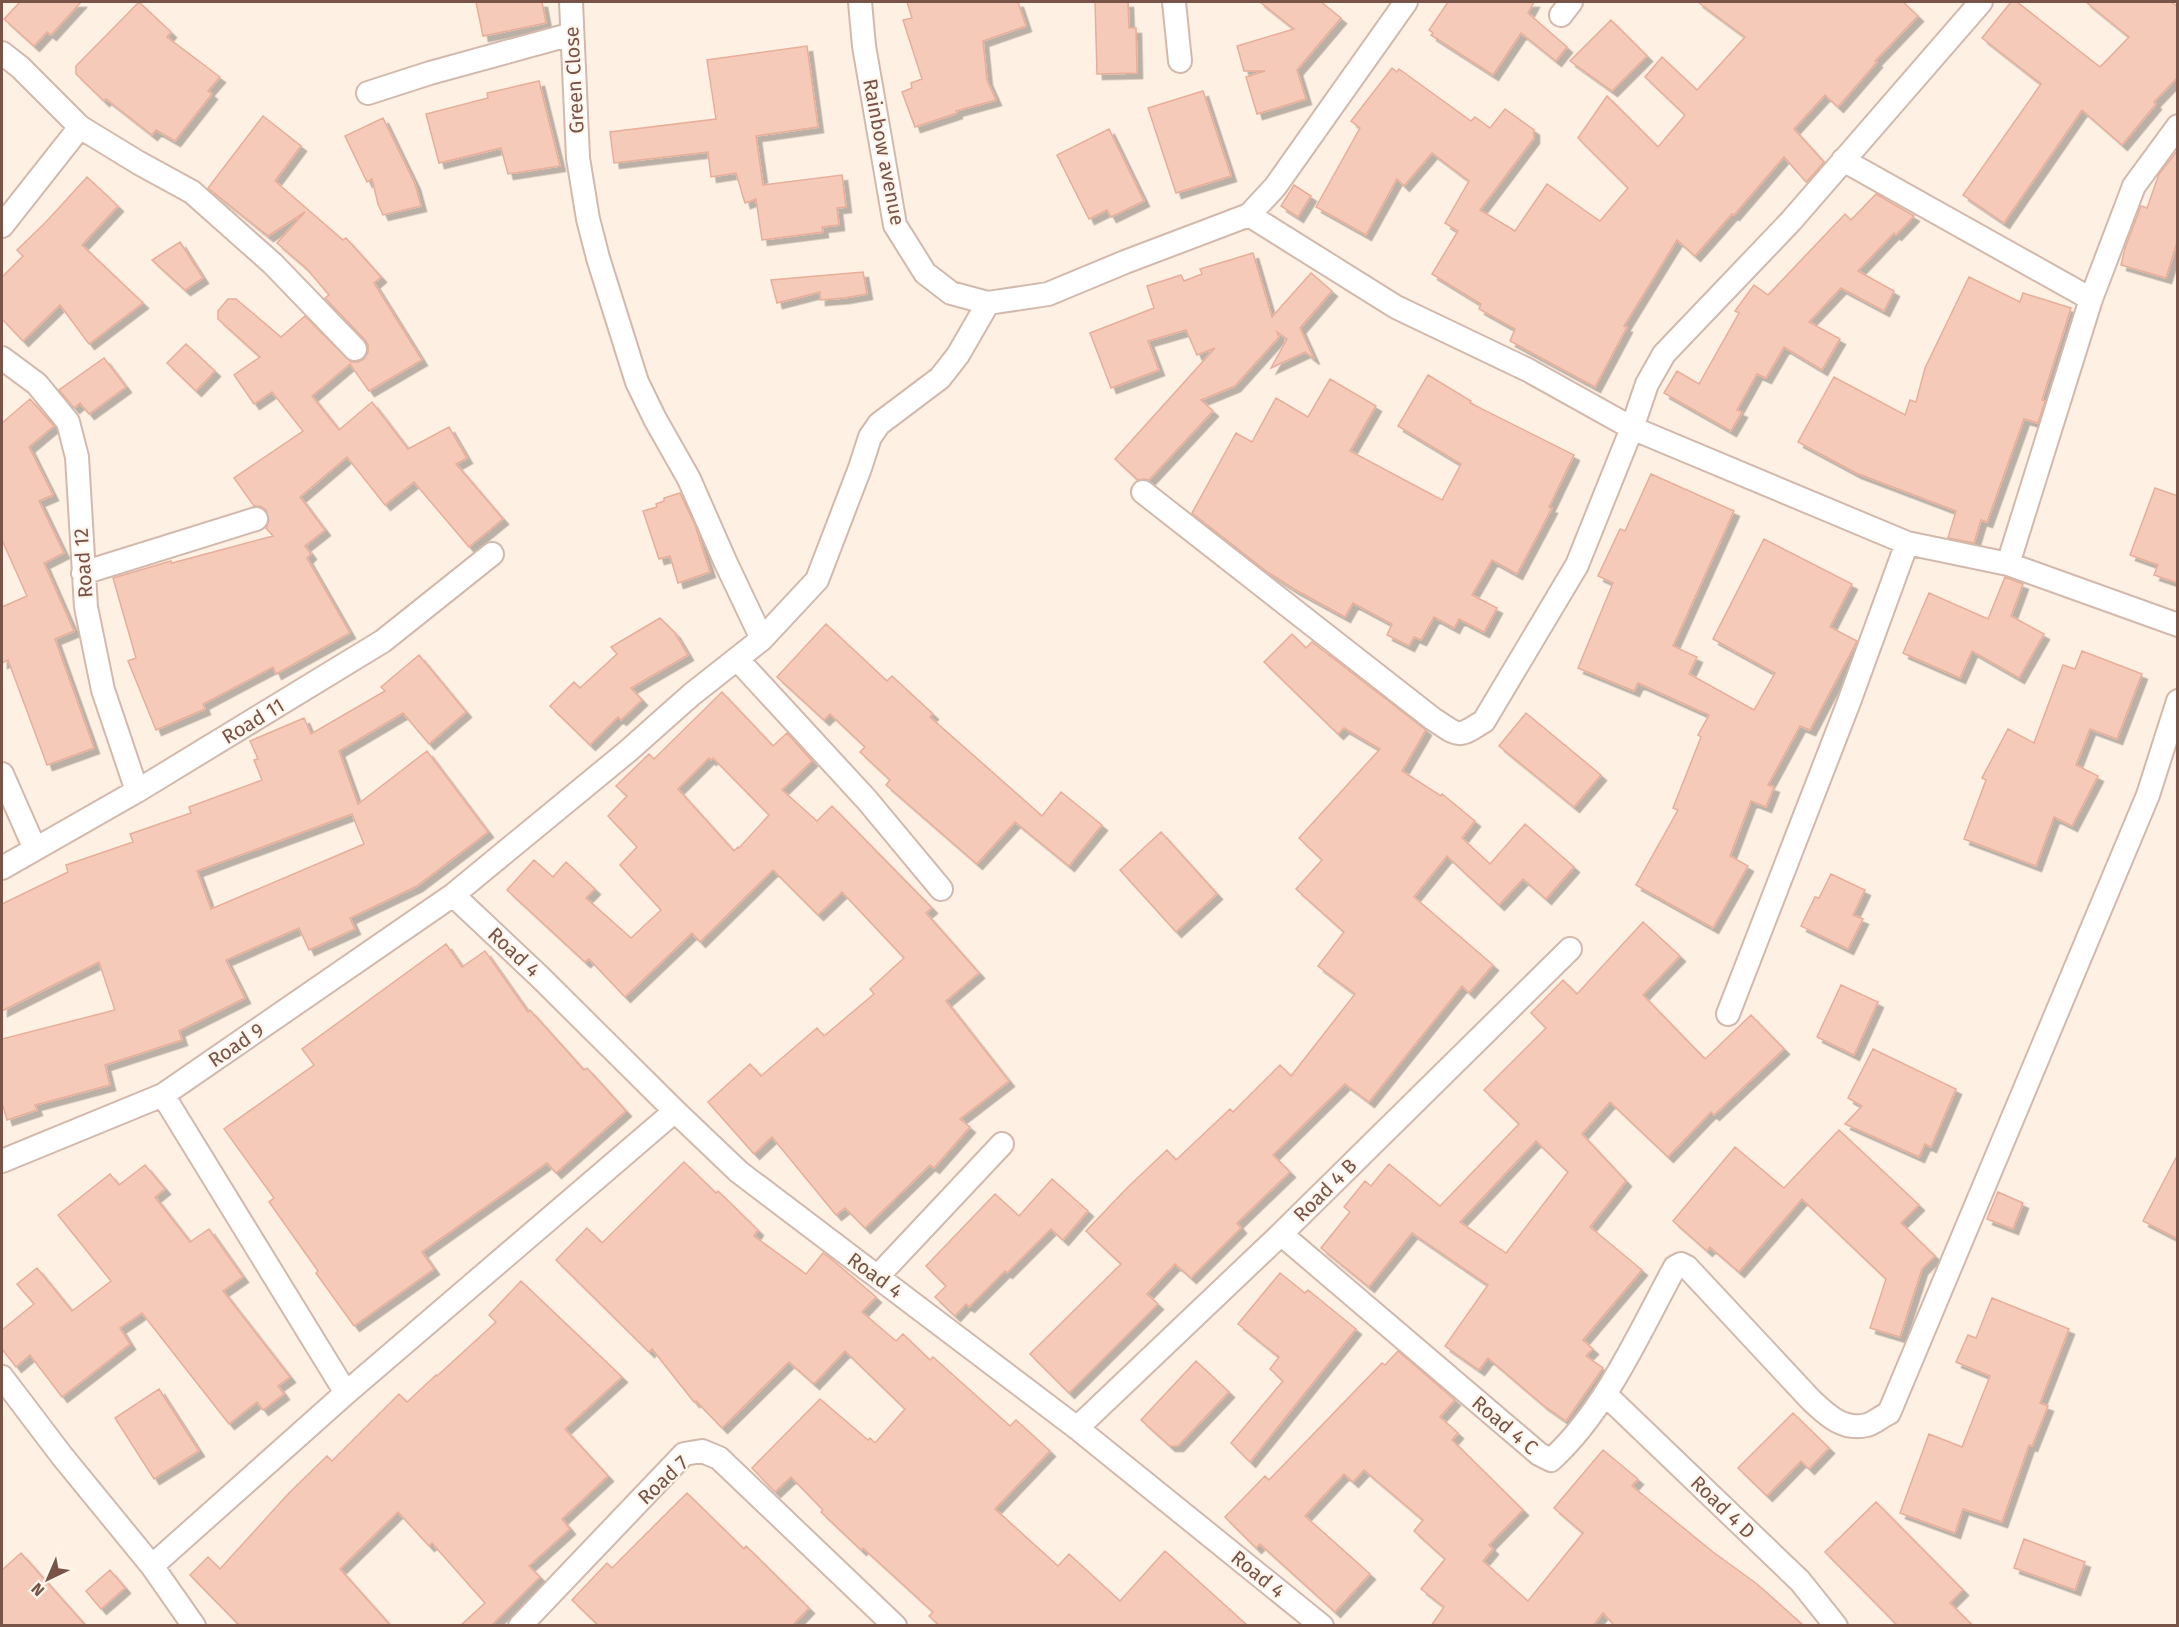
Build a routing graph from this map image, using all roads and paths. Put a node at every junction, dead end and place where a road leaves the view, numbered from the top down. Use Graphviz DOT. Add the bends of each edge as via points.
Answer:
graph roads {
  1 [pos="571,2"];
  2 [pos="860,2"];
  3 [pos="1174,2"];
  4 [pos="1406,2"];
  5 [pos="1981,2"];
  6 [pos="572,34"];
  7 [pos="2,53"];
  8 [pos="1180,61"];
  9 [pos="368,93"];
  10 [pos="2178,126"];
  11 [pos="80,127"];
  12 [pos="1843,160"];
  13 [pos="1249,215"];
  14 [pos="2,225"];
  15 [pos="2091,299"];
  16 [pos="988,303"];
  17 [pos="355,349"];
  18 [pos="2,358"];
  19 [pos="1632,428"];
  20 [pos="1143,492"];
  21 [pos="256,519"];
  22 [pos="1907,543"];
  23 [pos="492,555"];
  24 [pos="2008,564"];
  25 [pos="83,573"];
  26 [pos="2178,625"];
  27 [pos="762,639"];
  28 [pos="738,660"];
  29 [pos="2178,701"];
  30 [pos="2,774"];
  31 [pos="137,791"];
  32 [pos="35,849"];
  33 [pos="2,868"];
  34 [pos="941,889"];
  35 [pos="453,896"];
  36 [pos="1570,949"];
  37 [pos="1728,1014"];
  38 [pos="162,1095"];
  39 [pos="675,1111"];
  40 [pos="1002,1144"];
  41 [pos="2,1161"];
  42 [pos="1281,1234"];
  43 [pos="878,1276"];
  44 [pos="2,1377"];
  45 [pos="346,1393"];
  46 [pos="1605,1394"];
  47 [pos="1077,1428"];
  48 [pos="152,1566"];
  49 [pos="194,1626"];
  50 [pos="520,1626"];
  51 [pos="895,1626"];
  52 [pos="1322,1626"];
  53 [pos="1836,1626"];
  1 -- 6 [label="street, Green Close"];
  2 -- 16 [label="street, Rainbow avenue" via="895,225 925,273 951,292"];
  3 -- 8 [label="street"];
  4 -- 13 [label="street" via="1275,187"];
  5 -- 12 [label="street"];
  6 -- 9 [label="street"];
  6 -- 27 [label="street, Green Close" via="578,158 588,219 637,382 689,479"];
  7 -- 11 [label="street"];
  10 -- 15 [label="street" via="2134,186"];
  11 -- 14 [label="street"];
  11 -- 17 [label="street" via="192,192 273,264"];
  12 -- 15 [label="street"];
  12 -- 19 [label="street" via="1791,221 1664,354 1647,384"];
  13 -- 16 [label="street, Rainbow avenue" via="1048,294"];
  13 -- 19 [label="street" via="1396,307 1528,370"];
  15 -- 24 [label="street"];
  16 -- 27 [label="street, Road 9" via="940,378 879,424 870,437 817,580"];
  18 -- 25 [label="street, Road 12" via="37,384 68,422 77,457"];
  19 -- 20 [label="street" via="1577,565 1484,721 1464,734 1433,719"];
  19 -- 22 [label="street"];
  21 -- 25 [label="street"];
  22 -- 24 [label="street"];
  22 -- 37 [label="street"];
  23 -- 31 [label="street, Road 11" via="383,641"];
  24 -- 26 [label="street"];
  25 -- 31 [label="street, Road 12" via="103,690"];
  27 -- 28 [label="street, Road 9"];
  28 -- 34 [label="street" via="867,800"];
  28 -- 35 [label="street, Road 9" via="691,695"];
  29 -- 46 [label="street, Road 4 C" via="2148,795 1889,1413 1868,1425 1832,1420 1680,1264"];
  30 -- 32 [label="street"];
  31 -- 32 [label="street, Road 11"];
  32 -- 33 [label="street, Road 11"];
  35 -- 38 [label="street, Road 9"];
  35 -- 39 [label="street, Road 4"];
  36 -- 42 [label="street, Road 4 B"];
  38 -- 41 [label="street, Road 9"];
  38 -- 45 [label="street"];
  39 -- 43 [label="street, Road 4" via="739,1172"];
  39 -- 45 [label="street"];
  40 -- 43 [label="street"];
  42 -- 46 [label="street, Road 4 C" via="1539,1454 1551,1460"];
  42 -- 47 [label="street, Road 4 B"];
  43 -- 47 [label="street, Road 4"];
  44 -- 48 [label="street"];
  45 -- 48 [label="street"];
  46 -- 53 [label="street, Road 4 D" via="1800,1581"];
  47 -- 52 [label="street, Road 4"];
  48 -- 49 [label="street"];
  50 -- 51 [label="street, Road 7" via="684,1454 702,1451 720,1458"];
}
